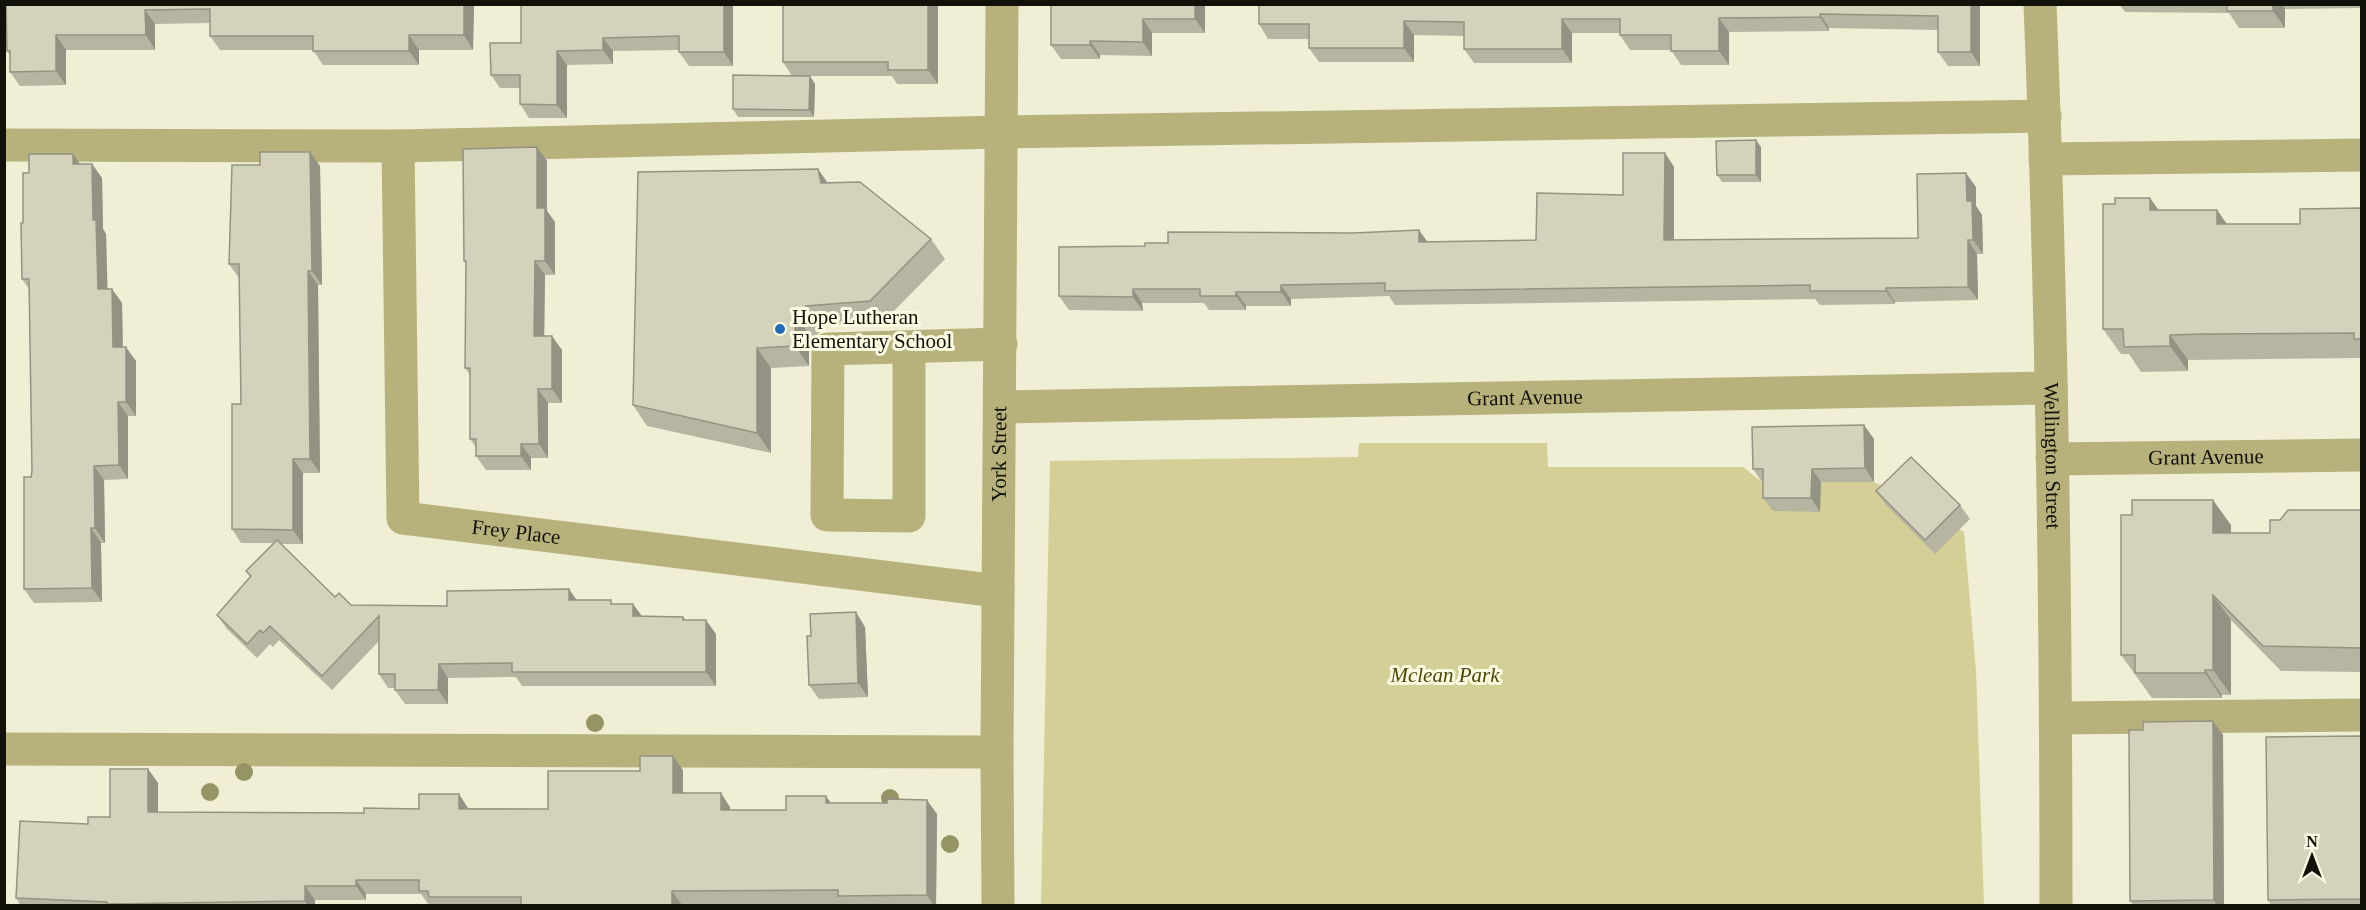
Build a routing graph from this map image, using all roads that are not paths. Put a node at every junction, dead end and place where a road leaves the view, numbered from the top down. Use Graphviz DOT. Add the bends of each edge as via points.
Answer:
graph roads {
  1 [pos="1002,4"];
  2 [pos="2040,4"];
  3 [pos="2045,116"];
  4 [pos="1001,132"];
  5 [pos="4,145"];
  6 [pos="398,146"];
  7 [pos="2361,155"];
  8 [pos="2045,159"];
  9 [pos="1001,344"];
  10 [pos="909,347"];
  11 [pos="2051,388"];
  12 [pos="1000,407"];
  13 [pos="2361,455"];
  14 [pos="2052,459"];
  15 [pos="998,591"];
  16 [pos="2361,715"];
  17 [pos="2056,718"];
  18 [pos="4,749"];
  19 [pos="997,752"];
  20 [pos="998,906"];
  21 [pos="2055,906"];
  1 -- 4 [label="street, York Street"];
  2 -- 3 [label="street, Wellington Street"];
  3 -- 4 [label="street"];
  3 -- 8 [label="street, Wellington Street"];
  4 -- 6 [label="street"];
  4 -- 9 [label="street, York Street"];
  5 -- 6 [label="street"];
  6 -- 15 [label="street, Frey Place" via="403,518"];
  7 -- 8 [label="street"];
  8 -- 11 [label="street, Wellington Street"];
  9 -- 10 [label="street"];
  9 -- 12 [label="street, York Street"];
  10 -- 10 [label="street" via="909,516 828,515 828,349"];
  11 -- 12 [label="street, Grant Avenue"];
  11 -- 14 [label="street, Wellington Street"];
  12 -- 15 [label="street, York Street"];
  13 -- 14 [label="street, Grant Avenue"];
  14 -- 17 [label="street, Wellington Street"];
  15 -- 19 [label="street, York Street"];
  16 -- 17 [label="street"];
  17 -- 21 [label="street, Wellington Street"];
  18 -- 19 [label="street"];
  19 -- 20 [label="street, York Street"];
}
